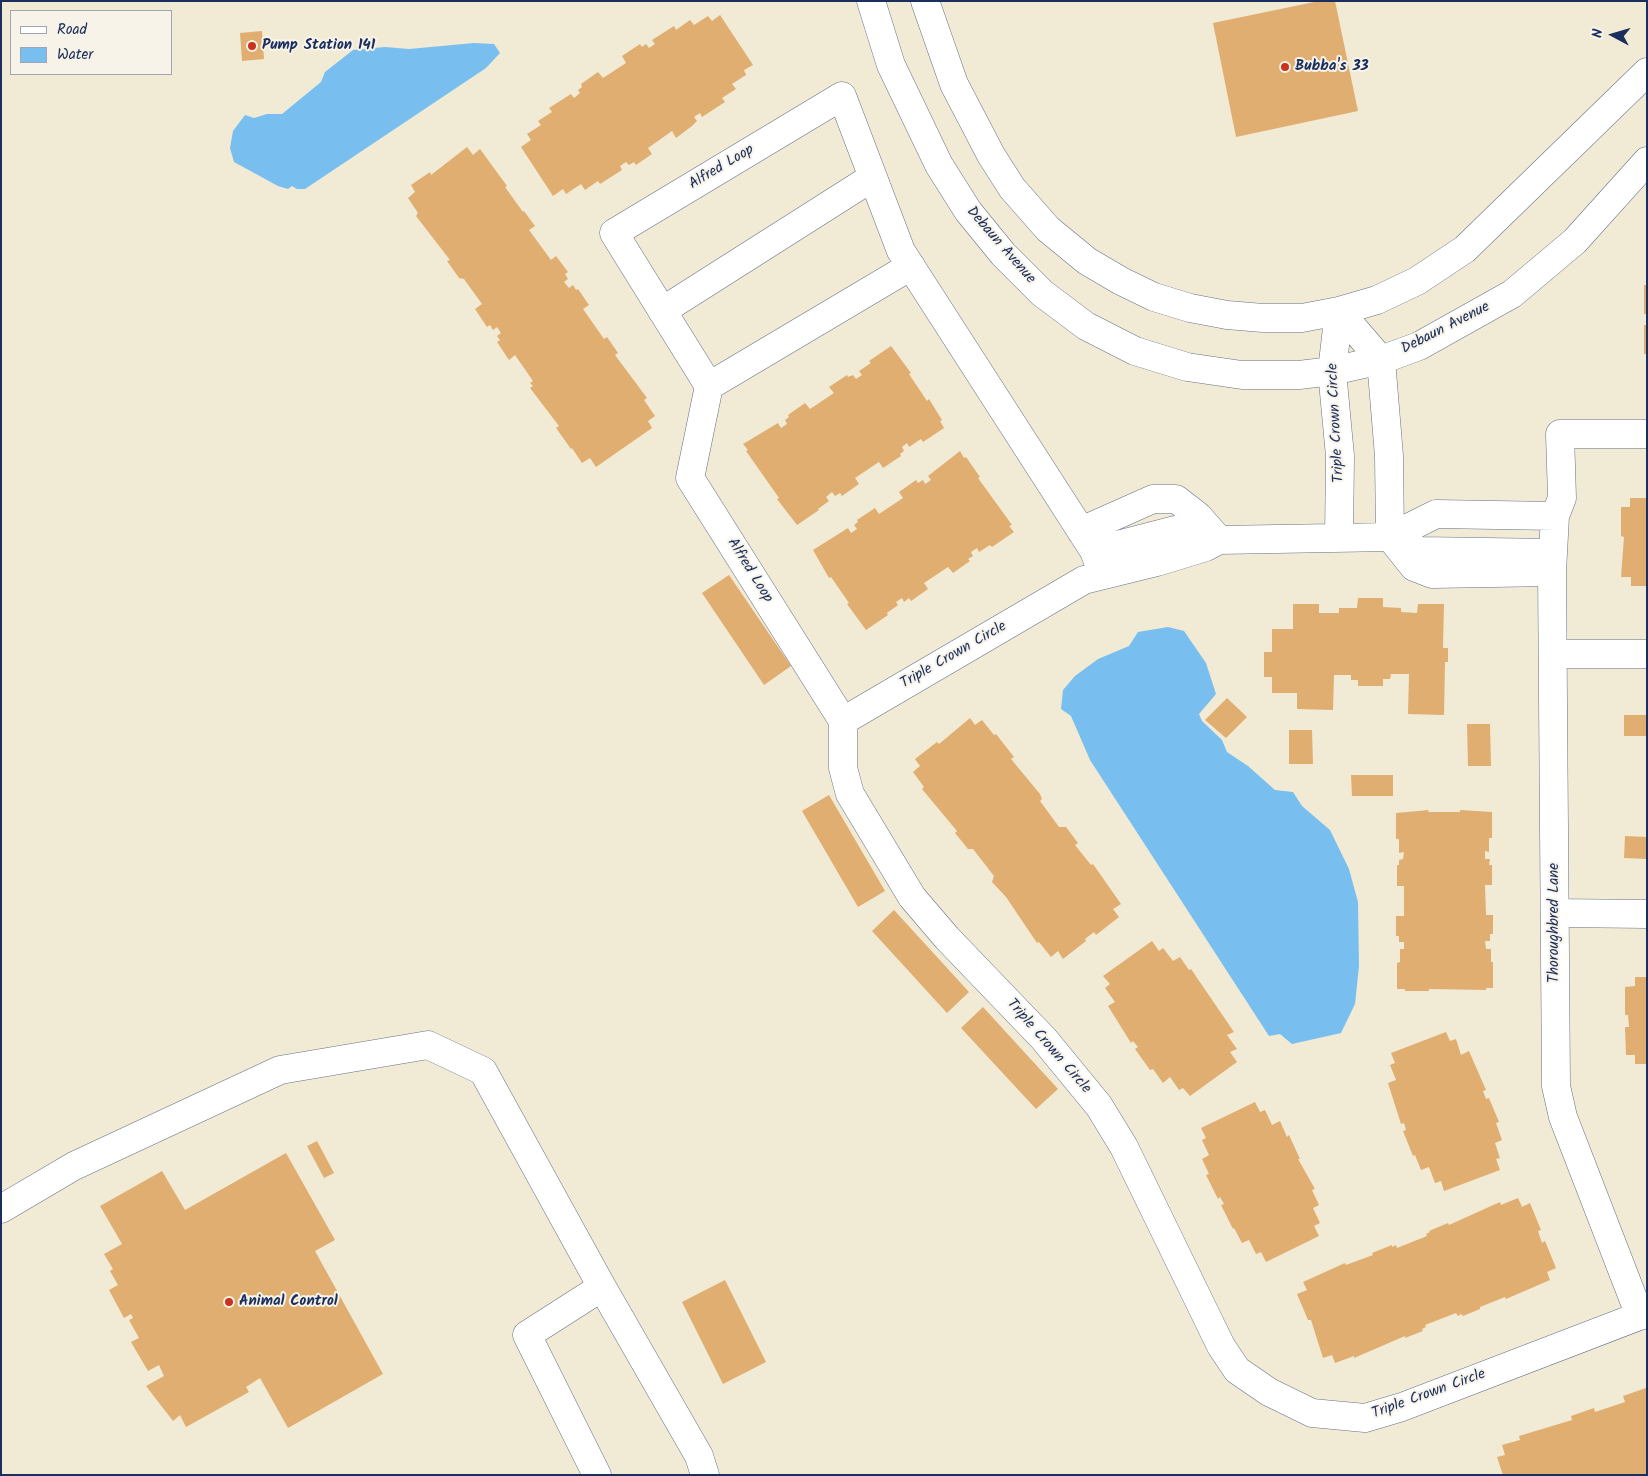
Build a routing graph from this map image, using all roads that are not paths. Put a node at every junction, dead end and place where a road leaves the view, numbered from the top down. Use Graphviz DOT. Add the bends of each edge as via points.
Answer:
graph roads {
  1 [pos="871,1"];
  2 [pos="925,1"];
  3 [pos="1647,72"];
  4 [pos="1647,161"];
  5 [pos="873,177"];
  6 [pos="911,266"];
  7 [pos="662,311"];
  8 [pos="1339,311"];
  9 [pos="1381,360"];
  10 [pos="1332,371"];
  11 [pos="710,386"];
  12 [pos="1647,434"];
  13 [pos="1555,516"];
  14 [pos="1390,537"];
  15 [pos="1340,538"];
  16 [pos="1219,540"];
  17 [pos="1092,552"];
  18 [pos="1553,562"];
  19 [pos="1554,654"];
  20 [pos="1647,654"];
  21 [pos="843,721"];
  22 [pos="1555,913"];
  23 [pos="1647,914"];
  24 [pos="1,1209"];
  25 [pos="602,1287"];
  26 [pos="1643,1315"];
  27 [pos="597,1475"];
  28 [pos="705,1475"];
  1 -- 10 [label="street, Debaun Avenue" via="891,65 939,165 968,211 1002,254 1042,293 1094,330 1135,351 1187,367 1265,376"];
  2 -- 8 [label="street" via="954,84 991,155 1012,188 1048,229 1087,261 1154,297 1208,312 1302,318"];
  3 -- 8 [label="street" via="1466,249 1417,281 1377,300"];
  4 -- 9 [label="street, Debaun Avenue" via="1575,240 1512,294 1451,330"];
  5 -- 6 [label="street, Alfred Loop" via="901,251"];
  5 -- 7 [label="street"];
  5 -- 7 [label="street, Alfred Loop" via="842,96 614,233"];
  6 -- 11 [label="street"];
  6 -- 17 [label="street, Alfred Loop"];
  7 -- 11 [label="street, Alfred Loop"];
  8 -- 9 [label="street"];
  8 -- 10 [label="street, Triple Crown Circle"];
  9 -- 10 [label="street, Debaun Avenue"];
  9 -- 14 [label="street" via="1389,456"];
  10 -- 15 [label="street, Triple Crown Circle" via="1340,456"];
  11 -- 21 [label="street, Alfred Loop" via="690,478"];
  12 -- 13 [label="street" via="1560,434 1562,498"];
  13 -- 14 [label="street, Triple Crown Circle" via="1436,514"];
  13 -- 18 [label="street, Thoroughbred Lane"];
  14 -- 15 [label="street, Triple Crown Circle"];
  14 -- 18 [label="street" via="1414,567 1432,574"];
  15 -- 16 [label="street, Triple Crown Circle"];
  16 -- 17 [label="street, Triple Crown Circle" via="1175,530"];
  16 -- 17 [label="street, Triple Crown Circle" via="1198,516 1176,499 1153,498"];
  17 -- 21 [label="street, Triple Crown Circle" via="1084,580"];
  18 -- 19 [label="street, Thoroughbred Lane"];
  19 -- 20 [label="street"];
  19 -- 22 [label="street, Thoroughbred Lane"];
  21 -- 26 [label="street, Triple Crown Circle" via="843,768 850,794 912,897 1044,1039 1099,1106 1124,1148 1221,1346 1237,1370 1269,1392 1312,1413 1365,1418 1402,1407"];
  22 -- 23 [label="street"];
  22 -- 26 [label="street, Thoroughbred Lane" via="1558,1094 1563,1118"];
  24 -- 25 [label="street" via="74,1166 280,1070 428,1045 483,1071"];
  25 -- 27 [label="street" via="527,1335"];
  25 -- 28 [label="street" via="699,1456"];
}
